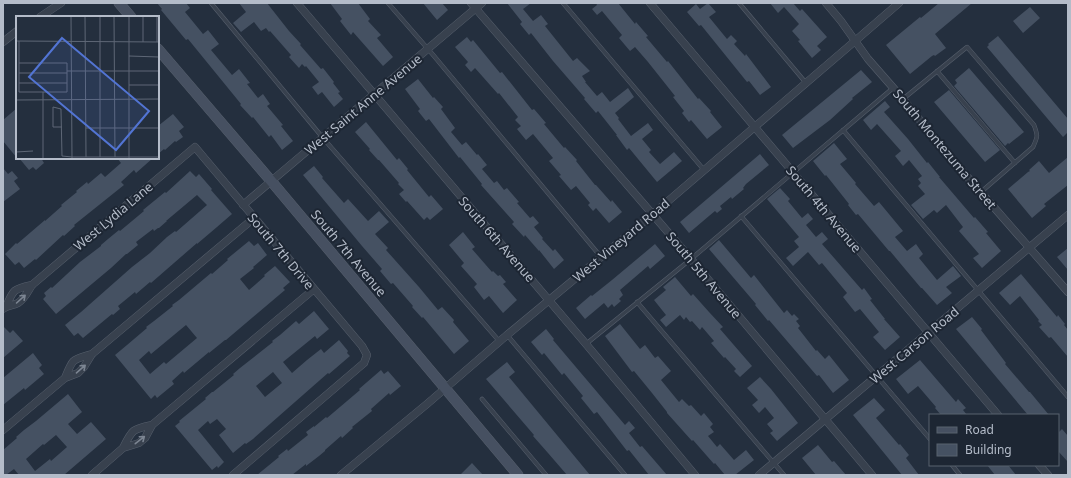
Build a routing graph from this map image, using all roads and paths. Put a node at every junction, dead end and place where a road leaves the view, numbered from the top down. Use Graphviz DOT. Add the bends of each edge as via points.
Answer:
graph roads {
  1 [pos="61,3"];
  2 [pos="119,3"];
  3 [pos="211,3"];
  4 [pos="297,3"];
  5 [pos="388,3"];
  6 [pos="482,3"];
  7 [pos="563,3"];
  8 [pos="650,3"];
  9 [pos="739,3"];
  10 [pos="826,3"];
  11 [pos="899,3"];
  12 [pos="474,6"];
  13 [pos="42,16"];
  14 [pos="130,16"];
  15 [pos="16,32"];
  16 [pos="855,41"];
  17 [pos="3,42"];
  18 [pos="428,49"];
  19 [pos="159,50"];
  20 [pos="937,71"];
  21 [pos="806,83"];
  22 [pos="893,88"];
  23 [pos="374,95"];
  24 [pos="903,99"];
  25 [pos="754,127"];
  26 [pos="843,130"];
  27 [pos="324,138"];
  28 [pos="195,147"];
  29 [pos="1015,163"];
  30 [pos="704,170"];
  31 [pos="793,172"];
  32 [pos="272,182"];
  33 [pos="981,192"];
  34 [pos="244,205"];
  35 [pos="653,214"];
  36 [pos="1068,215"];
  37 [pos="741,216"];
  38 [pos="254,218"];
  39 [pos="1029,247"];
  40 [pos="601,257"];
  41 [pos="691,259"];
  42 [pos="32,285"];
  43 [pos="314,289"];
  44 [pos="1067,289"];
  45 [pos="979,290"];
  46 [pos="549,300"];
  47 [pos="637,302"];
  48 [pos="4,308"];
  49 [pos="929,332"];
  50 [pos="507,335"];
  51 [pos="500,342"];
  52 [pos="586,344"];
  53 [pos="92,354"];
  54 [pos="876,376"];
  55 [pos="65,378"];
  56 [pos="445,389"];
  57 [pos="1068,397"];
  58 [pos="482,398"];
  59 [pos="997,414"];
  60 [pos="825,419"];
  61 [pos="152,425"];
  62 [pos="3,430"];
  63 [pos="929,439"];
  64 [pos="123,448"];
  65 [pos="773,463"];
  66 [pos="953,466"];
  67 [pos="1041,466"];
  68 [pos="92,475"];
  69 [pos="234,475"];
  70 [pos="342,475"];
  71 [pos="518,475"];
  72 [pos="546,475"];
  73 [pos="626,475"];
  74 [pos="695,475"];
  75 [pos="759,475"];
  76 [pos="784,475"];
  77 [pos="872,475"];
  78 [pos="960,475"];
  79 [pos="1048,475"];
  1 -- 13 [label="street"];
  2 -- 14 [label="main road"];
  3 -- 27 [label="lane"];
  4 -- 23 [label="street, South 6th Avenue"];
  5 -- 18 [label="lane"];
  6 -- 12 [label="street, West Saint Anne Avenue"];
  7 -- 30 [label="lane"];
  8 -- 25 [label="street, South 4th Avenue"];
  9 -- 21 [label="lane"];
  10 -- 16 [label="street, South Montezuma Street"];
  11 -- 16 [label="street, West Vineyard Road"];
  12 -- 18 [label="street, West Saint Anne Avenue"];
  12 -- 35 [label="street, South 5th Avenue"];
  15 -- 17 [label="street"];
  16 -- 21 [label="street, West Vineyard Road"];
  16 -- 22 [label="street, South Montezuma Street"];
  18 -- 23 [label="street, West Saint Anne Avenue"];
  18 -- 40 [label="lane"];
  19 -- 32 [label="main road, South 7th Avenue"];
  20 -- 24 [label="lane"];
  20 -- 29 [label="lane"];
  20 -- 29 [label="lane" via="967,47 1034,125 1038,134 1037,140"];
  21 -- 25 [label="street, West Vineyard Road"];
  22 -- 24 [label="street, South Montezuma Street"];
  22 -- 26 [label="lane"];
  23 -- 27 [label="street, West Saint Anne Avenue"];
  23 -- 46 [label="street, South 6th Avenue"];
  24 -- 33 [label="street, South Montezuma Street"];
  25 -- 30 [label="street, West Vineyard Road"];
  25 -- 31 [label="street, South 4th Avenue"];
  26 -- 31 [label="lane"];
  26 -- 45 [label="lane"];
  27 -- 32 [label="street, West Saint Anne Avenue"];
  27 -- 51 [label="lane"];
  28 -- 34 [label="street, South 7th Drive"];
  28 -- 42 [label="street, West Lydia Lane"];
  29 -- 33 [label="lane"];
  30 -- 35 [label="street, West Vineyard Road"];
  31 -- 37 [label="lane"];
  31 -- 49 [label="street, South 4th Avenue"];
  32 -- 34 [label="street, West Saint Anne Avenue"];
  32 -- 56 [label="main road, South 7th Avenue"];
  33 -- 39 [label="street, South Montezuma Street"];
  34 -- 38 [label="street, South 7th Drive"];
  35 -- 40 [label="street, West Vineyard Road"];
  35 -- 41 [label="street, South 5th Avenue"];
  36 -- 39 [label="street, West Carson Road"];
  37 -- 41 [label="lane"];
  37 -- 54 [label="lane"];
  38 -- 43 [label="street, South 7th Drive"];
  38 -- 53 [label="street"];
  39 -- 44 [label="street, South Montezuma Street"];
  39 -- 45 [label="street, West Carson Road"];
  40 -- 46 [label="street, West Vineyard Road"];
  41 -- 47 [label="lane"];
  41 -- 60 [label="street, South 5th Avenue"];
  48 -- 42 [label="street, West Lydia Lane, one-way" via="25,298"];
  42 -- 48 [label="street, West Lydia Lane" via="17,288 11,293"];
  43 -- 61 [label="street"];
  43 -- 69 [label="street, South 7th Drive" via="362,346 366,355 364,363"];
  45 -- 49 [label="street, West Carson Road"];
  45 -- 57 [label="lane"];
  46 -- 50 [label="street, West Vineyard Road"];
  46 -- 52 [label="street, South 6th Avenue"];
  47 -- 52 [label="lane"];
  47 -- 65 [label="lane"];
  49 -- 54 [label="street, West Carson Road"];
  49 -- 59 [label="street, South 4th Avenue"];
  50 -- 51 [label="street, West Vineyard Road"];
  50 -- 73 [label="lane"];
  51 -- 56 [label="street, West Vineyard Road"];
  52 -- 74 [label="street, South 6th Avenue"];
  55 -- 53 [label="street, one-way" via="84,368"];
  53 -- 55 [label="street" via="71,363"];
  54 -- 60 [label="street, West Carson Road"];
  54 -- 63 [label="lane"];
  55 -- 62 [label="street"];
  56 -- 70 [label="street, West Vineyard Road"];
  56 -- 71 [label="main road, South 7th Avenue"];
  58 -- 72 [label="lane"];
  60 -- 65 [label="street, West Carson Road"];
  60 -- 77 [label="street, South 5th Avenue"];
  64 -- 61 [label="street, one-way" via="139,443"];
  61 -- 64 [label="street" via="136,428"];
  64 -- 68 [label="street"];
  65 -- 75 [label="street, West Carson Road"];
  65 -- 76 [label="lane"];
  66 -- 78 [label="lane"];
  67 -- 79 [label="street"];
}
